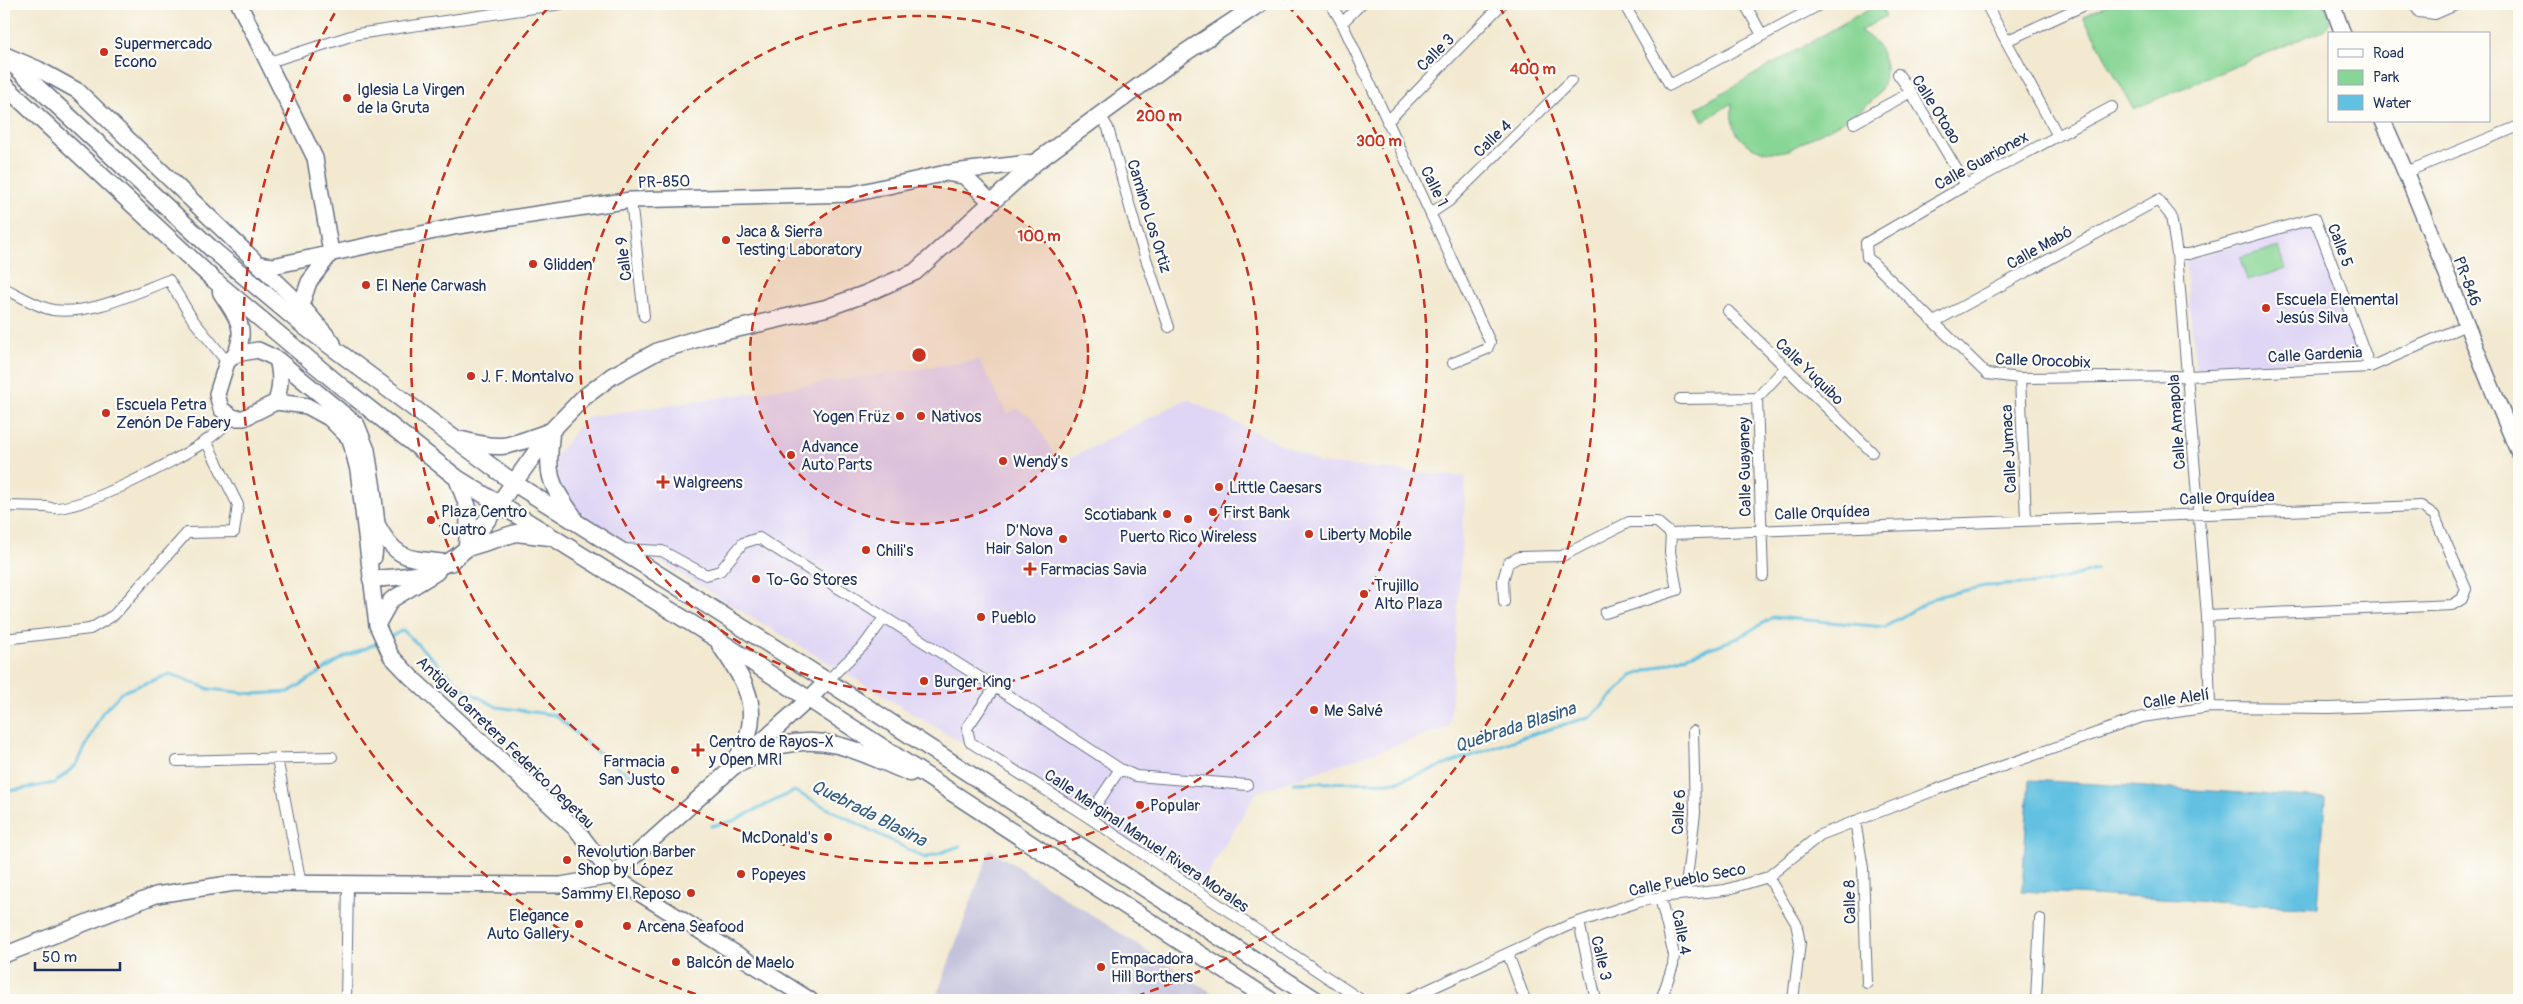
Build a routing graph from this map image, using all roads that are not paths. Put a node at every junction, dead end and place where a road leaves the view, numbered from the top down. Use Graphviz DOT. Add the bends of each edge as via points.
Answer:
graph roads {
  1 [pos="239,4"];
  2 [pos="561,4"];
  3 [pos="1259,4"];
  4 [pos="1331,4"];
  5 [pos="1360,4"];
  6 [pos="1502,4"];
  7 [pos="1624,4"];
  8 [pos="1745,4"];
  9 [pos="1821,4"];
  10 [pos="1986,4"];
  11 [pos="2087,4"];
  12 [pos="2332,4"];
  13 [pos="2415,4"];
  14 [pos="2458,4"];
  15 [pos="1342,23"];
  16 [pos="2343,32"];
  17 [pos="1762,35"];
  18 [pos="2006,41"];
  19 [pos="4,55"];
  20 [pos="268,62"];
  21 [pos="1898,74"];
  22 [pos="1571,81"];
  23 [pos="4,85"];
  24 [pos="1911,92"];
  25 [pos="2112,106"];
  26 [pos="1100,115"];
  27 [pos="1387,122"];
  28 [pos="2383,122"];
  29 [pos="1854,123"];
  30 [pos="2519,126"];
  31 [pos="2058,136"];
  32 [pos="1036,162"];
  33 [pos="2406,172"];
  34 [pos="946,173"];
  35 [pos="1966,185"];
  36 [pos="631,200"];
  37 [pos="2158,200"];
  38 [pos="990,201"];
  39 [pos="1431,213"];
  40 [pos="1866,243"];
  41 [pos="332,253"];
  42 [pos="2177,254"];
  43 [pos="258,264"];
  44 [pos="214,280"];
  45 [pos="4,288"];
  46 [pos="301,306"];
  47 [pos="1728,310"];
  48 [pos="644,316"];
  49 [pos="1934,322"];
  50 [pos="2466,326"];
  51 [pos="1169,327"];
  52 [pos="345,357"];
  53 [pos="232,358"];
  54 [pos="277,359"];
  55 [pos="1453,363"];
  56 [pos="2370,367"];
  57 [pos="1785,368"];
  58 [pos="2188,376"];
  59 [pos="2020,378"];
  60 [pos="1757,398"];
  61 [pos="1680,399"];
  62 [pos="276,402"];
  63 [pos="234,418"];
  64 [pos="551,430"];
  65 [pos="452,437"];
  66 [pos="206,441"];
  67 [pos="1872,452"];
  68 [pos="2519,453"];
  69 [pos="458,478"];
  70 [pos="514,483"];
  71 [pos="500,503"];
  72 [pos="4,506"];
  73 [pos="2198,514"];
  74 [pos="2026,519"];
  75 [pos="377,524"];
  76 [pos="580,525"];
  77 [pos="1760,530"];
  78 [pos="1671,534"];
  79 [pos="561,540"];
  80 [pos="467,548"];
  81 [pos="616,549"];
  82 [pos="451,563"];
  83 [pos="1763,576"];
  84 [pos="371,578"];
  85 [pos="1504,602"];
  86 [pos="1605,613"];
  87 [pos="2207,616"];
  88 [pos="884,618"];
  89 [pos="378,629"];
  90 [pos="4,638"];
  91 [pos="715,638"];
  92 [pos="826,680"];
  93 [pos="995,687"];
  94 [pos="809,699"];
  95 [pos="2519,701"];
  96 [pos="2210,707"];
  97 [pos="1693,732"];
  98 [pos="332,757"];
  99 [pos="277,758"];
  100 [pos="177,761"];
  101 [pos="733,766"];
  102 [pos="1120,769"];
  103 [pos="1247,785"];
  104 [pos="943,786"];
  105 [pos="1088,818"];
  106 [pos="1855,821"];
  107 [pos="612,876"];
  108 [pos="1768,877"];
  109 [pos="301,884"];
  110 [pos="348,885"];
  111 [pos="1686,894"];
  112 [pos="1660,897"];
  113 [pos="2040,919"];
  114 [pos="1579,922"];
  115 [pos="1508,954"];
  116 [pos="4,955"];
  117 [pos="1867,984"];
  118 [pos="1418,998"];
  119 [pos="346,1000"];
  120 [pos="810,1000"];
  121 [pos="1270,1000"];
  122 [pos="1316,1000"];
  123 [pos="1361,1000"];
  124 [pos="1406,1000"];
  125 [pos="1525,1000"];
  126 [pos="1596,1000"];
  127 [pos="1662,1000"];
  128 [pos="1793,1000"];
  129 [pos="2036,1000"];
  1 -- 20 [label="street"];
  2 -- 20 [label="street" via="356,34"];
  3 -- 26 [label="main road" via="1183,54"];
  4 -- 15 [label="street, Calle 1"];
  5 -- 15 [label="street"];
  6 -- 27 [label="street, Calle 3"];
  7 -- 17 [label="street" via="1670,85"];
  8 -- 17 [label="street"];
  9 -- 17 [label="street"];
  10 -- 18 [label="street"];
  11 -- 18 [label="street"];
  12 -- 16 [label="street"];
  13 -- 14 [label="street" via="2419,12 2435,14"];
  15 -- 27 [label="street, Calle 1"];
  18 -- 31 [label="street"];
  19 -- 43 [label="street" via="78,90"];
  19 -- 52 [label="main road" via="213,250 304,327"];
  20 -- 41 [label="street" via="315,158"];
  21 -- 24 [label="street, Calle Otoao"];
  22 -- 39 [label="street, Calle 4" via="1449,201"];
  23 -- 44 [label="main road"];
  24 -- 29 [label="street"];
  24 -- 35 [label="street, Calle Otoao"];
  25 -- 31 [label="street, Calle Guarionex"];
  26 -- 32 [label="main road"];
  26 -- 51 [label="street, Camino Los Ortiz" via="1108,128 1136,229"];
  27 -- 39 [label="street, Calle 1"];
  28 -- 33 [label="street, PR-846 / PR-846"];
  30 -- 33 [label="street"];
  31 -- 35 [label="street, Calle Guarionex"];
  32 -- 34 [label="street, PR-850"];
  32 -- 38 [label="main road"];
  33 -- 50 [label="street, PR-846 / PR-846"];
  34 -- 36 [label="street, PR-850 / PR-850" via="853,194"];
  34 -- 38 [label="street" via="964,176"];
  35 -- 40 [label="street, Calle Guarionex"];
  36 -- 41 [label="street, PR-850 / PR-850" via="458,226"];
  36 -- 48 [label="street, Calle 9"];
  37 -- 42 [label="street, Calle Amapola" via="2171,216"];
  37 -- 49 [label="street, Calle Mabó"];
  38 -- 64 [label="main road" via="915,272 826,308 706,336 658,351 612,376"];
  39 -- 55 [label="street, Calle 1" via="1490,342 1486,349"];
  40 -- 49 [label="street, Calle Orocobix" via="1867,257"];
  41 -- 43 [label="street, PR-850" via="273,266"];
  41 -- 46 [label="street" via="309,282"];
  42 -- 56 [label="street, Calle 5" via="2189,254 2315,218"];
  42 -- 58 [label="street, Calle Amapola"];
  43 -- 46 [label="street"];
  44 -- 53 [label="main road" via="241,328 240,343"];
  44 -- 69 [label="main road" via="343,388"];
  45 -- 53 [label="street" via="47,308 75,310 169,280 193,320"];
  46 -- 52 [label="street"];
  47 -- 57 [label="street, Calle Yuquibo"];
  49 -- 59 [label="street, Calle Orocobix" via="1987,374"];
  50 -- 56 [label="street, Calle Gardenia"];
  50 -- 68 [label="street, PR-846 / PR-846"];
  52 -- 65 [label="main road"];
  53 -- 54 [label="street" via="258,350"];
  53 -- 63 [label="street" via="217,394 221,409"];
  54 -- 62 [label="street" via="280,390"];
  54 -- 75 [label="street, Antigua Carretera Federico Degetau" via="357,425 367,450"];
  56 -- 58 [label="street, Calle Gardenia"];
  57 -- 60 [label="street, Calle Guayaney"];
  57 -- 67 [label="street, Calle Yuquibo"];
  58 -- 59 [label="street, Calle Orocobix"];
  58 -- 73 [label="street, Calle Amapola"];
  59 -- 74 [label="street, Calle Jumaca"];
  60 -- 61 [label="street"];
  60 -- 77 [label="street, Calle Guayaney"];
  62 -- 63 [label="street" via="244,418"];
  62 -- 84 [label="street, Antigua Carretera Federico Degetau" via="307,406 329,418 350,439 358,470"];
  63 -- 66 [label="street"];
  64 -- 65 [label="main road" via="502,448"];
  64 -- 70 [label="main road"];
  64 -- 76 [label="main road" via="549,476 560,499"];
  65 -- 70 [label="main road"];
  66 -- 72 [label="street" via="86,502 52,509"];
  66 -- 90 [label="street" via="238,505 234,532 187,533 114,615 90,629"];
  69 -- 71 [label="main road"];
  69 -- 80 [label="main road" via="469,510"];
  70 -- 71 [label="main road"];
  70 -- 76 [label="main road"];
  71 -- 79 [label="main road"];
  71 -- 80 [label="main road"];
  73 -- 74 [label="street, Calle Orquídea"];
  73 -- 87 [label="street, Calle Amapola"];
  73 -- 87 [label="street, Calle Orquídea" via="2421,506 2434,515 2466,589 2462,599 2452,605"];
  74 -- 77 [label="street, Calle Orquídea"];
  75 -- 82 [label="street" via="386,540 402,556"];
  75 -- 84 [label="street, Antigua Carretera Federico Degetau"];
  76 -- 81 [label="main road"];
  77 -- 78 [label="street, Calle Orquídea"];
  77 -- 83 [label="street, Calle Guayaney"];
  78 -- 85 [label="street" via="1657,522 1629,522 1562,556 1519,558 1508,563 1502,580"];
  78 -- 86 [label="street" via="1670,552 1677,590"];
  79 -- 80 [label="main road" via="516,533"];
  79 -- 91 [label="main road"];
  80 -- 82 [label="main road"];
  81 -- 88 [label="street" via="662,551 706,575 720,571 742,543 759,538"];
  81 -- 92 [label="main road"];
  82 -- 84 [label="main road" via="423,574"];
  82 -- 89 [label="street" via="391,600"];
  84 -- 89 [label="street, Antigua Carretera Federico Degetau"];
  87 -- 96 [label="street, Calle Amapola"];
  88 -- 92 [label="street" via="865,644"];
  88 -- 93 [label="street"];
  89 -- 107 [label="street, Antigua Carretera Federico Degetau" via="388,649 411,677 577,830"];
  91 -- 94 [label="main road"];
  91 -- 101 [label="main road" via="744,682 750,704 748,735"];
  92 -- 94 [label="street"];
  92 -- 122 [label="main road"];
  93 -- 102 [label="street"];
  93 -- 105 [label="street, Calle Marginal Manuel Rivera Morales" via="967,728 970,742"];
  94 -- 101 [label="street"];
  94 -- 104 [label="main road"];
  95 -- 96 [label="street, Calle Alelí" via="2329,708"];
  96 -- 106 [label="street, Calle Alelí" via="2142,717"];
  97 -- 111 [label="street, Calle 6" via="1695,813"];
  98 -- 99 [label="street"];
  99 -- 100 [label="street"];
  99 -- 109 [label="street"];
  101 -- 104 [label="main road" via="781,745 823,742 849,747"];
  101 -- 107 [label="street"];
  102 -- 103 [label="street" via="1136,776"];
  102 -- 105 [label="street"];
  104 -- 121 [label="main road"];
  105 -- 123 [label="street, Calle Marginal Manuel Rivera Morales"];
  106 -- 108 [label="street, Calle Pueblo Seco" via="1820,835"];
  106 -- 117 [label="street, Calle 8" via="1864,868"];
  107 -- 110 [label="street" via="561,885"];
  107 -- 120 [label="street, Antigua Carretera Federico Degetau"];
  108 -- 111 [label="street, Calle Pueblo Seco" via="1725,890"];
  108 -- 128 [label="street" via="1796,923 1800,943"];
  109 -- 110 [label="street"];
  109 -- 116 [label="street" via="235,883 156,895"];
  110 -- 119 [label="street"];
  111 -- 112 [label="street, Calle Pueblo Seco"];
  112 -- 114 [label="street, Calle Pueblo Seco"];
  112 -- 127 [label="street, Calle 4" via="1674,955"];
  113 -- 129 [label="street"];
  114 -- 115 [label="street, Calle Pueblo Seco"];
  114 -- 126 [label="street, Calle 3"];
  115 -- 118 [label="street, Calle Pueblo Seco"];
  115 -- 125 [label="street"];
  118 -- 124 [label="street, Calle Pueblo Seco"];
}
